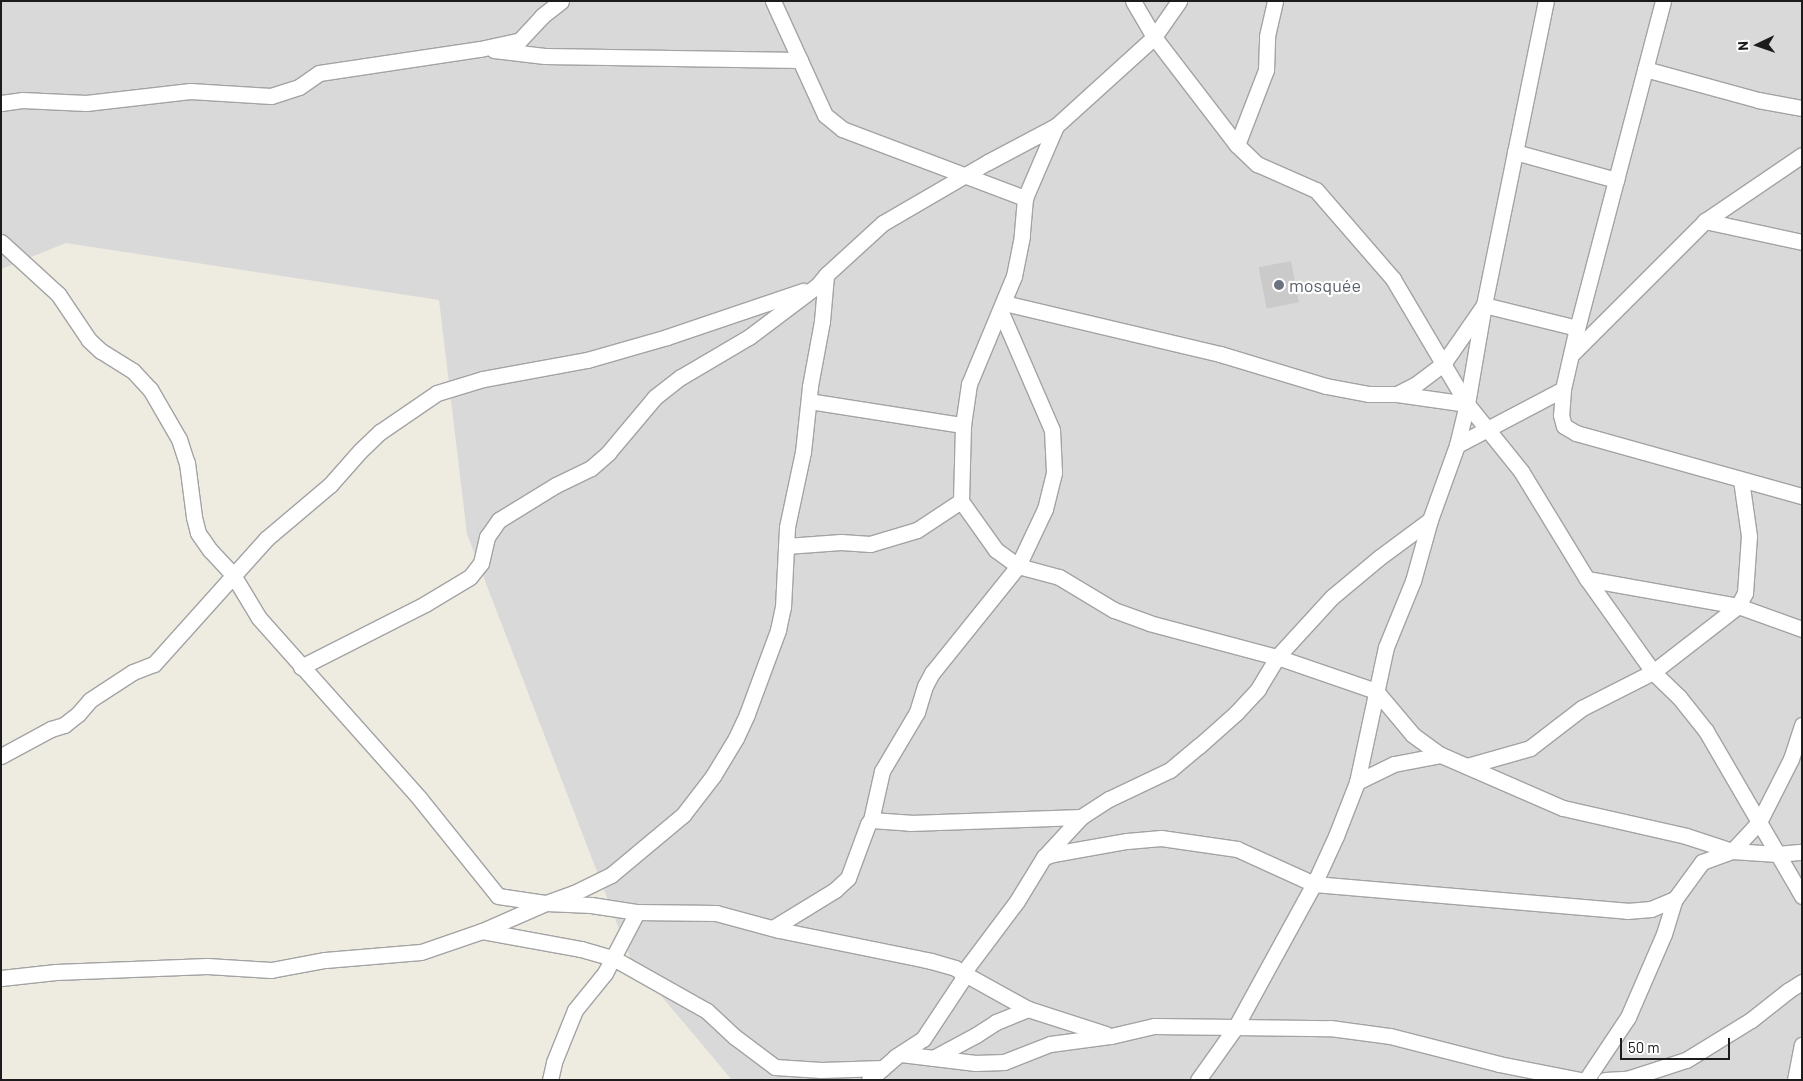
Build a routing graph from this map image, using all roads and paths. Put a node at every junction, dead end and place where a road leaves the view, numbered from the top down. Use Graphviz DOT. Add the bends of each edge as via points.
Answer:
graph roads {
  1 [pos="561,1"];
  2 [pos="773,1"];
  3 [pos="1133,1"];
  4 [pos="1179,1"];
  5 [pos="1275,1"];
  6 [pos="1546,1"];
  7 [pos="1663,1"];
  8 [pos="1154,37"];
  9 [pos="480,49"];
  10 [pos="800,60"];
  11 [pos="1645,69"];
  12 [pos="1,103"];
  13 [pos="1802,108"];
  14 [pos="1056,126"];
  15 [pos="1237,145"];
  16 [pos="1515,152"];
  17 [pos="1802,155"];
  18 [pos="963,176"];
  19 [pos="1616,180"];
  20 [pos="1025,198"];
  21 [pos="1705,221"];
  22 [pos="1,242"];
  23 [pos="1802,242"];
  24 [pos="822,280"];
  25 [pos="1484,305"];
  26 [pos="1003,307"];
  27 [pos="1577,328"];
  28 [pos="1573,353"];
  29 [pos="1444,364"];
  30 [pos="1564,389"];
  31 [pos="1397,394"];
  32 [pos="809,401"];
  33 [pos="1467,404"];
  34 [pos="1534,405"];
  35 [pos="1561,415"];
  36 [pos="963,425"];
  37 [pos="1488,429"];
  38 [pos="1457,445"];
  39 [pos="1741,480"];
  40 [pos="1802,496"];
  41 [pos="962,501"];
  42 [pos="1430,520"];
  43 [pos="786,546"];
  44 [pos="1018,566"];
  45 [pos="233,574"];
  46 [pos="1587,579"];
  47 [pos="1738,606"];
  48 [pos="1802,629"];
  49 [pos="1277,657"];
  50 [pos="301,666"];
  51 [pos="1654,672"];
  52 [pos="1376,691"];
  53 [pos="1802,725"];
  54 [pos="1441,755"];
  55 [pos="1,756"];
  56 [pos="1467,766"];
  57 [pos="1356,782"];
  58 [pos="1081,817"];
  59 [pos="871,820"];
  60 [pos="1759,822"];
  61 [pos="1732,851"];
  62 [pos="1802,852"];
  63 [pos="1777,854"];
  64 [pos="1044,857"];
  65 [pos="1314,884"];
  66 [pos="1802,896"];
  67 [pos="1675,899"];
  68 [pos="546,903"];
  69 [pos="637,912"];
  70 [pos="773,928"];
  71 [pos="482,931"];
  72 [pos="613,958"];
  73 [pos="964,973"];
  74 [pos="1,978"];
  75 [pos="1802,982"];
  76 [pos="1028,1009"];
  77 [pos="1235,1028"];
  78 [pos="1111,1036"];
  79 [pos="1802,1045"];
  80 [pos="901,1054"];
  81 [pos="932,1058"];
  82 [pos="1500,1064"];
  83 [pos="775,1067"];
  84 [pos="883,1068"];
  85 [pos="550,1080"];
  86 [pos="787,1080"];
  87 [pos="869,1080"];
  88 [pos="1198,1080"];
  89 [pos="1526,1080"];
  90 [pos="1580,1080"];
  91 [pos="1586,1080"];
  92 [pos="1605,1080"];
  93 [pos="1795,1080"];
  1 -- 9 [label="street" via="519,41"];
  2 -- 10 [label="street"];
  3 -- 8 [label="street"];
  4 -- 8 [label="street"];
  5 -- 15 [label="street" via="1267,36 1266,70"];
  6 -- 16 [label="street"];
  7 -- 11 [label="street"];
  8 -- 14 [label="street"];
  8 -- 15 [label="street"];
  9 -- 10 [label="street" via="545,56"];
  9 -- 12 [label="street" via="319,72 299,87 270,96 190,91 86,103 22,100"];
  10 -- 18 [label="street" via="824,115 842,129"];
  11 -- 13 [label="street" via="1758,100"];
  11 -- 19 [label="street"];
  14 -- 18 [label="street"];
  14 -- 20 [label="street"];
  15 -- 29 [label="street" via="1258,164 1316,190 1393,279"];
  16 -- 19 [label="street"];
  16 -- 25 [label="street"];
  17 -- 21 [label="street"];
  18 -- 20 [label="street"];
  18 -- 24 [label="street" via="883,223"];
  19 -- 27 [label="street"];
  20 -- 26 [label="street" via="1014,276"];
  21 -- 23 [label="street"];
  21 -- 28 [label="street"];
  22 -- 45 [label="street" via="58,294 89,340 133,371 150,389 185,455 198,532"];
  24 -- 32 [label="street" via="822,320"];
  24 -- 45 [label="street" via="667,337 587,360 483,379 436,393 380,432 330,485 266,539"];
  24 -- 50 [label="street" via="749,338 668,387 591,468 556,484 499,520 487,537 481,563 470,577 425,604"];
  25 -- 27 [label="street"];
  25 -- 29 [label="street"];
  25 -- 33 [label="street"];
  26 -- 31 [label="street" via="1220,354 1326,386 1369,394"];
  26 -- 36 [label="street" via="969,384"];
  26 -- 44 [label="street" via="1052,430 1054,472 1045,509"];
  27 -- 28 [label="street"];
  28 -- 30 [label="street"];
  29 -- 31 [label="street"];
  29 -- 33 [label="street"];
  30 -- 34 [label="street"];
  30 -- 35 [label="street"];
  31 -- 33 [label="street"];
  32 -- 36 [label="street"];
  32 -- 43 [label="street"];
  33 -- 37 [label="street"];
  33 -- 38 [label="street"];
  34 -- 35 [label="street"];
  34 -- 37 [label="street"];
  35 -- 39 [label="street" via="1564,426 1576,433"];
  36 -- 41 [label="street"];
  37 -- 38 [label="street"];
  37 -- 46 [label="street" via="1521,471"];
  38 -- 42 [label="street"];
  39 -- 40 [label="street"];
  39 -- 47 [label="street" via="1749,536 1744,593"];
  41 -- 43 [label="street" via="916,530 870,544 841,542"];
  41 -- 44 [label="street" via="996,550"];
  42 -- 49 [label="street" via="1332,597"];
  42 -- 52 [label="street" via="1413,581 1386,647"];
  43 -- 68 [label="street" via="783,607 778,630 747,714 713,776 684,815 611,875"];
  44 -- 49 [label="street" via="1059,577 1114,610 1150,623"];
  44 -- 59 [label="street" via="924,686 917,712 882,771"];
  45 -- 50 [label="street" via="259,618"];
  45 -- 55 [label="street" via="154,664 133,672 90,700 64,725"];
  46 -- 47 [label="street"];
  46 -- 51 [label="street"];
  47 -- 48 [label="street"];
  47 -- 51 [label="street"];
  49 -- 52 [label="street"];
  49 -- 58 [label="street" via="1258,689 1236,714 1170,770 1109,799"];
  50 -- 68 [label="street" via="420,799 498,896"];
  51 -- 56 [label="street" via="1582,708 1530,748"];
  51 -- 60 [label="street" via="1706,731"];
  52 -- 54 [label="street" via="1413,735"];
  52 -- 57 [label="street"];
  53 -- 60 [label="street" via="1791,759"];
  54 -- 56 [label="street"];
  54 -- 57 [label="street" via="1394,764"];
  56 -- 61 [label="street" via="1563,808 1686,836"];
  57 -- 65 [label="street"];
  58 -- 59 [label="street" via="910,823"];
  58 -- 64 [label="street"];
  59 -- 70 [label="street" via="848,878 835,890"];
  60 -- 61 [label="street"];
  60 -- 63 [label="street"];
  61 -- 63 [label="street"];
  61 -- 67 [label="street" via="1702,862"];
  62 -- 63 [label="street"];
  63 -- 66 [label="street"];
  64 -- 65 [label="street" via="1161,838 1237,849"];
  64 -- 73 [label="street" via="1017,901"];
  65 -- 67 [label="street" via="1627,911 1651,909"];
  65 -- 77 [label="street"];
  67 -- 91 [label="street" via="1664,934 1628,1017"];
  68 -- 69 [label="street"];
  68 -- 71 [label="street"];
  69 -- 70 [label="street" via="716,913"];
  69 -- 72 [label="street"];
  70 -- 73 [label="street" via="931,961"];
  71 -- 72 [label="street"];
  71 -- 74 [label="street" via="421,952 325,960 271,970 197,966 56,972"];
  72 -- 83 [label="street" via="707,1011"];
  72 -- 85 [label="street" via="575,1010"];
  73 -- 76 [label="street"];
  73 -- 80 [label="street" via="923,1039"];
  75 -- 92 [label="street" via="1751,1020 1686,1060 1627,1079"];
  76 -- 78 [label="street"];
  76 -- 81 [label="street" via="996,1022"];
  77 -- 78 [label="street" via="1154,1026"];
  77 -- 82 [label="street" via="1338,1029 1390,1036"];
  77 -- 88 [label="street"];
  78 -- 81 [label="street" via="1050,1044 1004,1062 975,1063"];
  79 -- 93 [label="street"];
  80 -- 81 [label="street"];
  80 -- 84 [label="street"];
  82 -- 89 [label="street"];
  82 -- 90 [label="street"];
  83 -- 84 [label="street" via="821,1070"];
  83 -- 86 [label="street"];
  84 -- 87 [label="street"];
}
